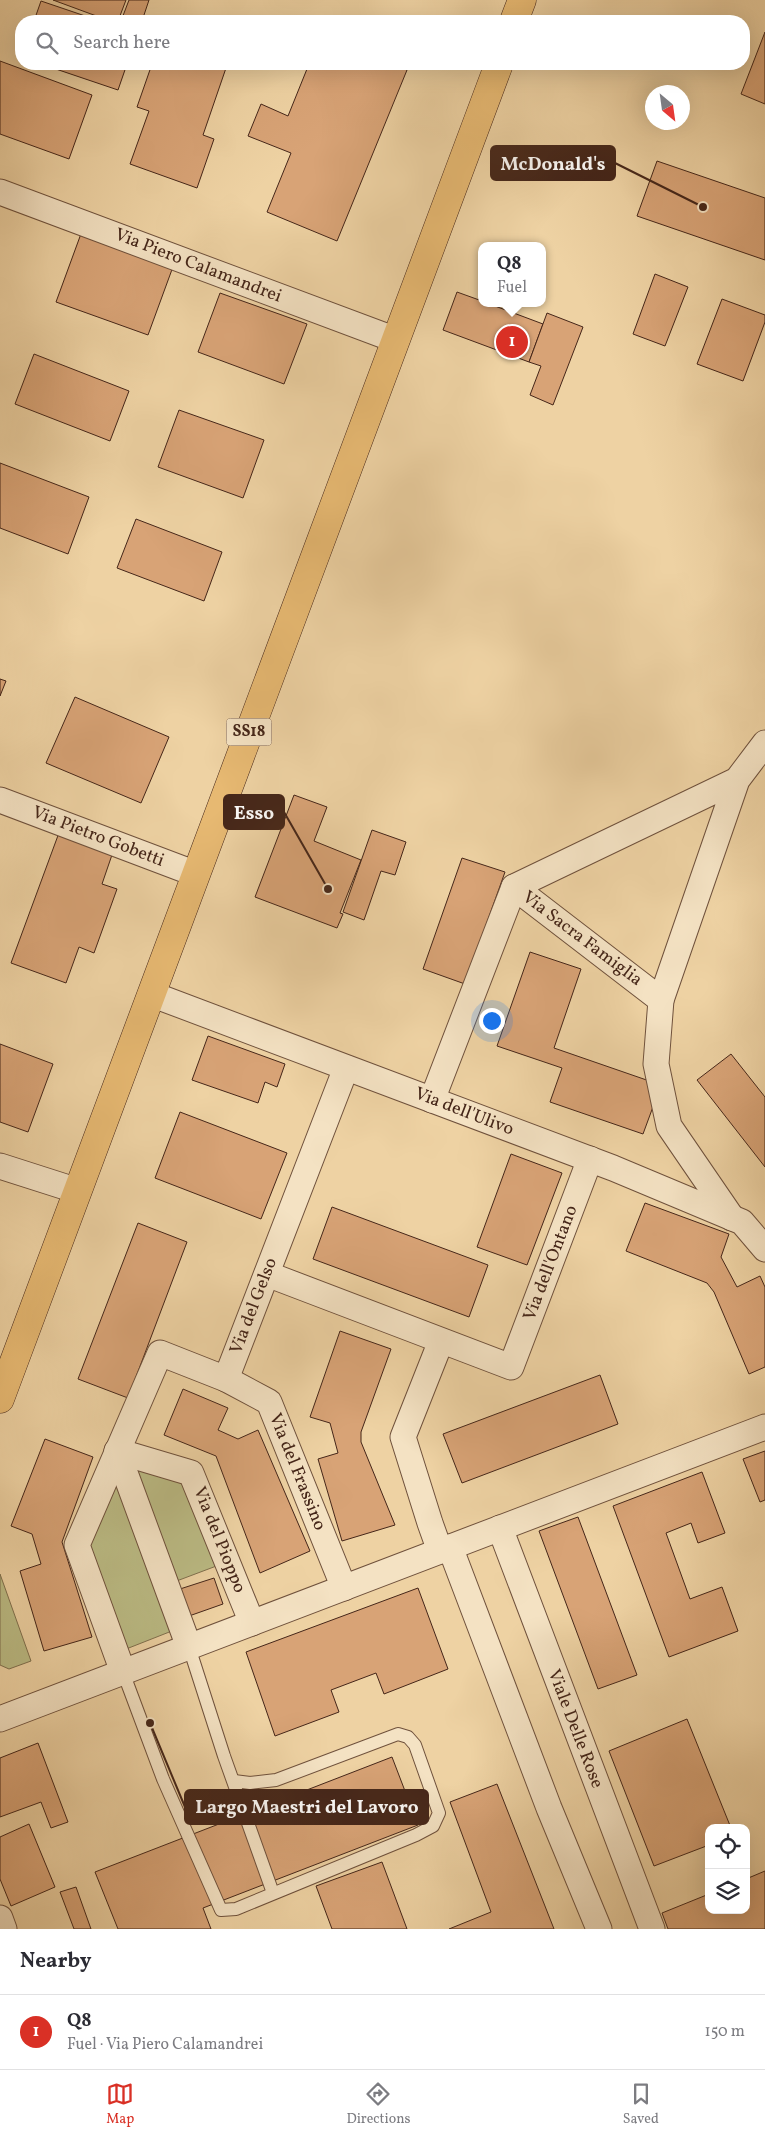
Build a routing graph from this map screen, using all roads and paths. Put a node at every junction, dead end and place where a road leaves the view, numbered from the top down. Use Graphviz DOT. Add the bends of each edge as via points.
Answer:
graph roads {
  1 [pos="522,0"];
  2 [pos="516,15"];
  3 [pos="497,70"];
  4 [pos="0,192"];
  5 [pos="396,340"];
  6 [pos="765,743"];
  7 [pos="737,780"];
  8 [pos="0,800"];
  9 [pos="196,874"];
  10 [pos="514,887"];
  11 [pos="151,994"];
  12 [pos="661,1000"];
  13 [pos="346,1068"];
  14 [pos="432,1100"];
  15 [pos="590,1159"];
  16 [pos="0,1166"];
  17 [pos="78,1191"];
  18 [pos="732,1218"];
  19 [pos="765,1249"];
  20 [pos="267,1274"];
  21 [pos="441,1341"];
  22 [pos="226,1380"];
  23 [pos="0,1399"];
  24 [pos="765,1427"];
  25 [pos="118,1451"];
  26 [pos="500,1528"];
  27 [pos="445,1549"];
  28 [pos="344,1588"];
  29 [pos="252,1622"];
  30 [pos="189,1647"];
  31 [pos="123,1672"];
  32 [pos="0,1705"];
  33 [pos="24,1709"];
  34 [pos="0,1718"];
  35 [pos="234,1781"];
  36 [pos="273,1893"];
  37 [pos="0,1918"];
  38 [pos="4,1929"];
  39 [pos="599,1929"];
  40 [pos="652,1929"];
  1 -- 2 [label="main road"];
  3 -- 5 [label="main road, SS18"];
  4 -- 5 [label="street, Via Piero Calamandrei"];
  5 -- 9 [label="main road, SS18"];
  6 -- 7 [label="street, Via Sacra Famiglia"];
  7 -- 10 [label="street, Via Sacra Famiglia"];
  7 -- 12 [label="street, Via Sacra Famiglia"];
  8 -- 9 [label="street, Via Pietro Gobetti"];
  9 -- 11 [label="main road, SS18"];
  10 -- 12 [label="street, Via Sacra Famiglia"];
  10 -- 14 [label="street"];
  11 -- 13 [label="street, Via dell'Ulivo"];
  11 -- 17 [label="main road, SS18"];
  12 -- 18 [label="street" via="656,1064 670,1126"];
  13 -- 14 [label="street, Via dell'Ulivo"];
  13 -- 20 [label="street, Via del Gelso"];
  14 -- 15 [label="street, Via dell'Ulivo"];
  15 -- 18 [label="street, Via dell'Ulivo"];
  15 -- 21 [label="street, Via dell'Ontano" via="511,1367"];
  16 -- 17 [label="street"];
  17 -- 23 [label="main road, SS18"];
  18 -- 19 [label="street, Via dell'Ulivo" via="742,1222"];
  20 -- 21 [label="street"];
  20 -- 22 [label="street, Via del Gelso"];
  21 -- 27 [label="street" via="403,1437 430,1523"];
  22 -- 25 [label="street" via="160,1353"];
  22 -- 28 [label="street, Via del Frassino" via="269,1402"];
  24 -- 26 [label="street"];
  25 -- 29 [label="street, Via del Pioppo" via="191,1473"];
  25 -- 30 [label="street"];
  25 -- 31 [label="street" via="77,1545"];
  26 -- 27 [label="street"];
  26 -- 40 [label="street, Viale Delle Rose"];
  27 -- 28 [label="street"];
  27 -- 39 [label="street"];
  28 -- 29 [label="street"];
  29 -- 30 [label="street"];
  30 -- 31 [label="street"];
  30 -- 35 [label="lane"];
  31 -- 33 [label="street"];
  31 -- 36 [label="lane" via="163,1779 221,1910 236,1909"];
  32 -- 33 [label="street"];
  33 -- 34 [label="street"];
  35 -- 36 [label="lane"];
  35 -- 36 [label="lane" via="276,1780 398,1734 408,1737 415,1745 439,1813 434,1826 416,1835"];
  37 -- 38 [label="street"];
}
